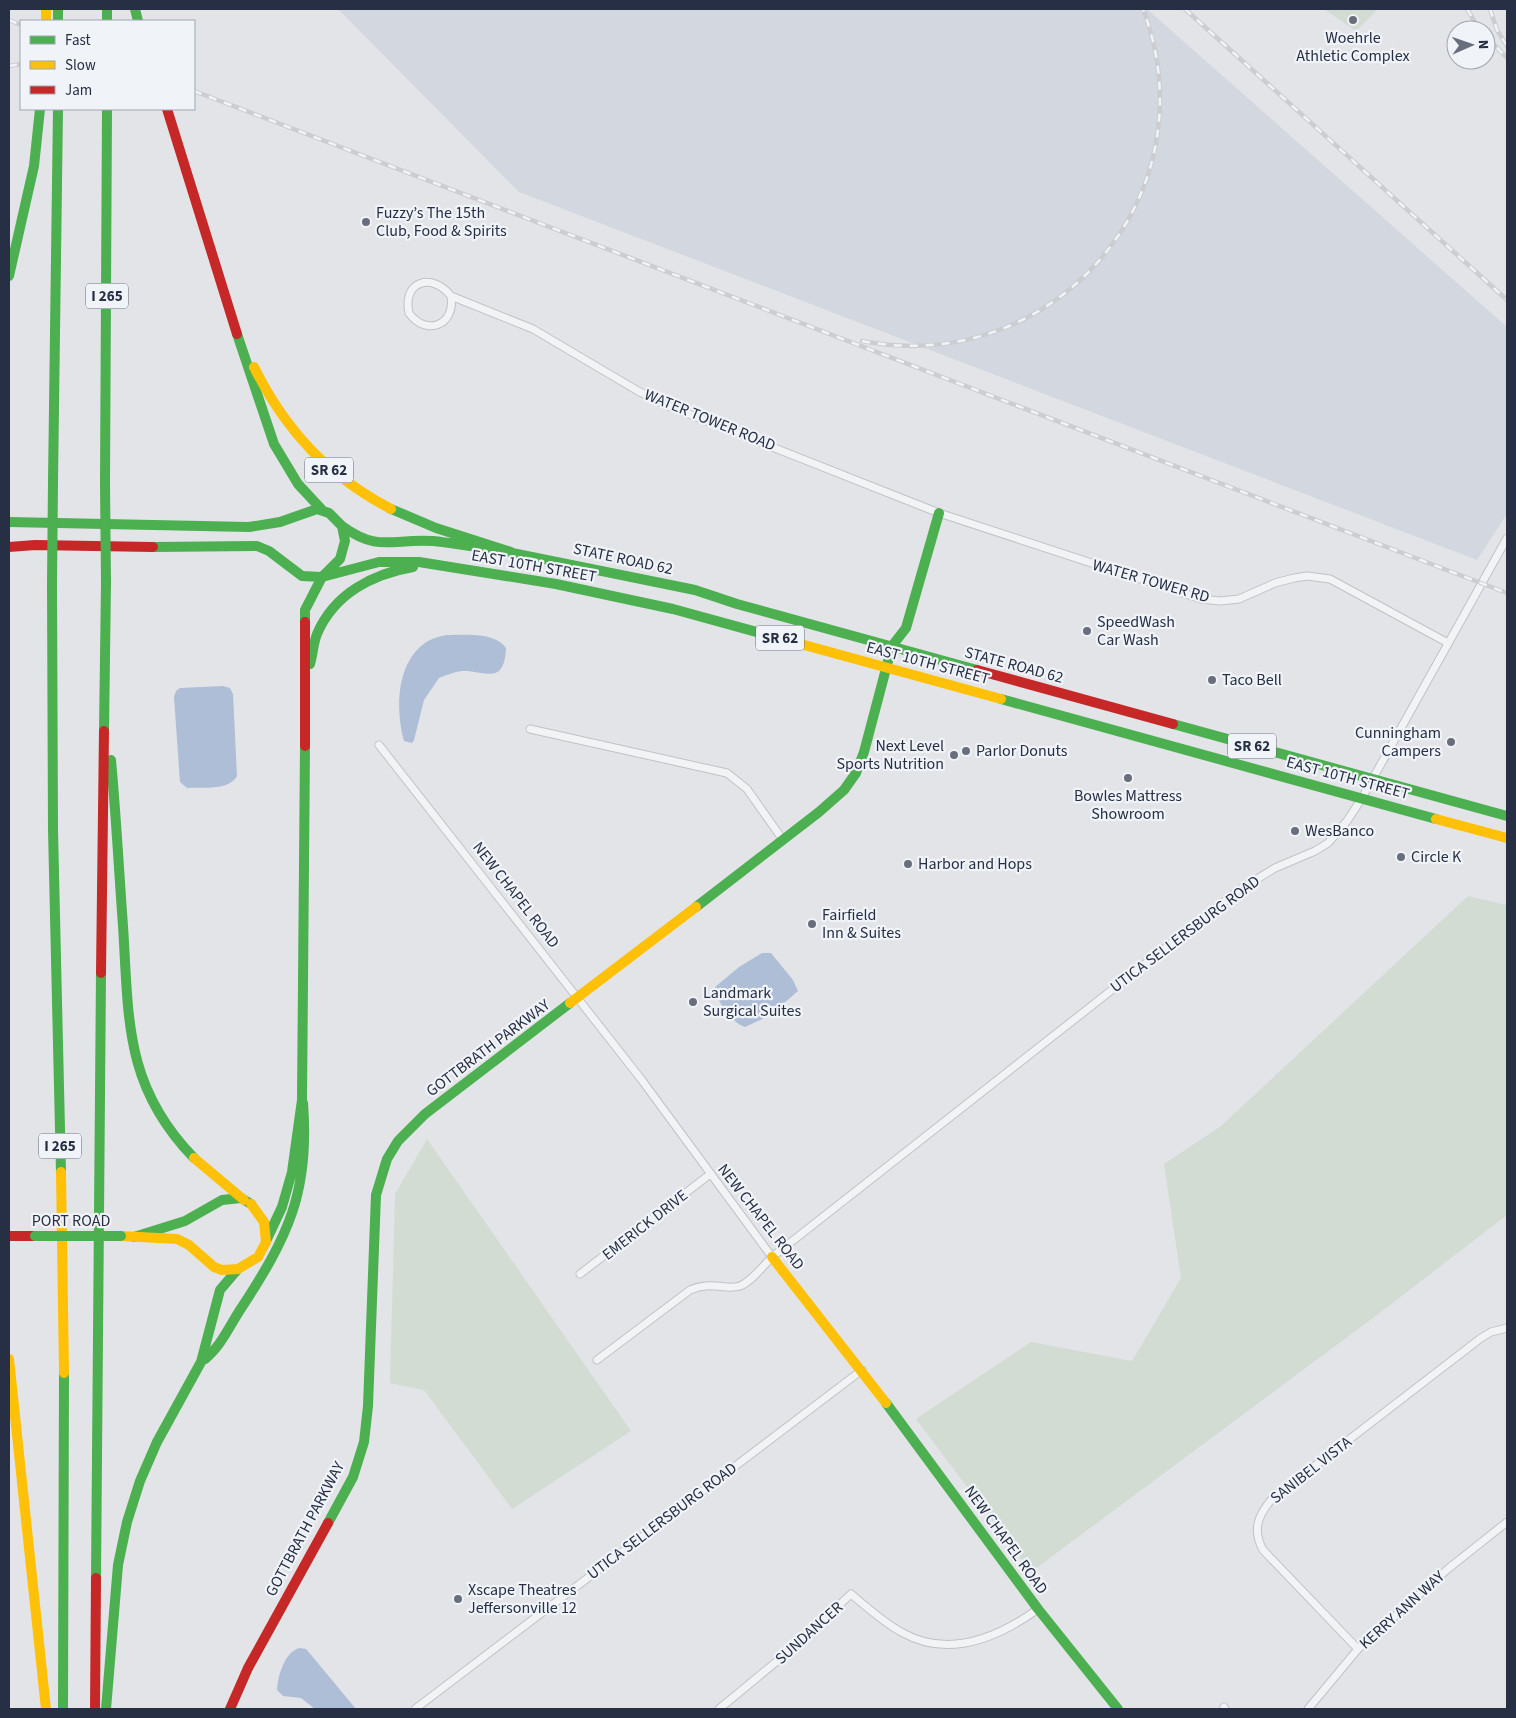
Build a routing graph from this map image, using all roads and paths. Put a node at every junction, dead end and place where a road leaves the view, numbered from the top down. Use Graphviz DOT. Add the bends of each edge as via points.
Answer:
graph roads {
  1 [pos="40,110"];
  2 [pos="58,110"];
  3 [pos="107,110"];
  4 [pos="166,110"];
  5 [pos="9,276"];
  6 [pos="451,296"];
  7 [pos="226,300"];
  8 [pos="323,511"];
  9 [pos="938,513"];
  10 [pos="9,522"];
  11 [pos="342,526"];
  12 [pos="978,526"];
  13 [pos="1507,538"];
  14 [pos="9,547"];
  15 [pos="511,552"];
  16 [pos="437,564"];
  17 [pos="322,577"];
  18 [pos="1448,643"];
  19 [pos="892,646"];
  20 [pos="887,668"];
  21 [pos="306,673"];
  22 [pos="104,702"];
  23 [pos="530,729"];
  24 [pos="378,745"];
  25 [pos="1370,780"];
  26 [pos="1362,798"];
  27 [pos="1507,816"];
  28 [pos="1507,838"];
  29 [pos="783,840"];
  30 [pos="578,998"];
  31 [pos="303,1103"];
  32 [pos="710,1175"];
  33 [pos="244,1200"];
  34 [pos="9,1236"];
  35 [pos="134,1237"];
  36 [pos="266,1241"];
  37 [pos="772,1257"];
  38 [pos="237,1270"];
  39 [pos="580,1274"];
  40 [pos="1507,1328"];
  41 [pos="9,1359"];
  42 [pos="597,1360"];
  43 [pos="202,1362"];
  44 [pos="862,1370"];
  45 [pos="9,1417"];
  46 [pos="18,1443"];
  47 [pos="1507,1522"];
  48 [pos="1038,1609"];
  49 [pos="1358,1649"];
  50 [pos="46,1709"];
  51 [pos="63,1709"];
  52 [pos="96,1709"];
  53 [pos="106,1709"];
  54 [pos="230,1709"];
  55 [pos="415,1709"];
  56 [pos="719,1709"];
  57 [pos="1118,1709"];
  58 [pos="1308,1709"];
  1 -- 5 [label="main road" via="34,166"];
  2 -- 51 [label="main road, I 265, bridge" via="51,718 66,1519"];
  3 -- 22 [label="main road, I 265, bridge"];
  4 -- 7 [label="main road, SR 62"];
  6 -- 6 [label="street, WATER TOWER ROAD" via="453,306 450,314 437,325 420,324 409,313 408,297 417,284 436,283"];
  6 -- 9 [label="street, WATER TOWER ROAD" via="533,329 666,405"];
  7 -- 8 [label="main road, EAST 10TH STREET" via="277,451 298,484"];
  7 -- 15 [label="main road, SR 62" via="272,404 294,435 330,470 366,496 404,516"];
  8 -- 10 [label="main road" via="309,511 280,522 249,527"];
  8 -- 11 [label="main road, EAST 10TH STREET" via="335,516"];
  9 -- 12 [label="street, WATER TOWER ROAD"];
  9 -- 19 [label="main road, GOTTBRATH PARKWAY" via="906,628"];
  11 -- 15 [label="main road, EAST 10TH STREET" via="358,538 373,543 432,541"];
  11 -- 17 [label="main road" via="342,553 337,563"];
  12 -- 18 [label="street, WATER TOWER RD" via="1201,599 1239,599 1275,583 1307,576 1330,580"];
  13 -- 18 [label="street, UTICA SELLERSBURG ROAD"];
  14 -- 17 [label="main road, SR 62" via="257,546 302,576"];
  15 -- 19 [label="main road, STATE ROAD 62 / SR 62" via="695,590"];
  16 -- 17 [label="main road, EAST 10TH STREET / SR 62" via="379,562"];
  16 -- 20 [label="main road, EAST 10TH STREET / SR 62" via="556,584 673,609"];
  16 -- 21 [label="main road" via="399,568 351,590 324,621"];
  17 -- 21 [label="main road" via="305,610"];
  18 -- 25 [label="street, UTICA SELLERSBURG ROAD"];
  19 -- 20 [label="main road, GOTTBRATH PARKWAY"];
  19 -- 25 [label="main road, STATE ROAD 62 / SR 62"];
  20 -- 26 [label="main road, EAST 10TH STREET / SR 62"];
  20 -- 29 [label="main road, GOTTBRATH PARKWAY" via="856,774 838,795"];
  21 -- 31 [label="main road"];
  22 -- 33 [label="main road" via="134,1054 152,1101 176,1140 204,1169"];
  22 -- 52 [label="main road, I 265"];
  23 -- 29 [label="street" via="727,773 747,790"];
  24 -- 30 [label="street, NEW CHAPEL ROAD"];
  25 -- 26 [label="street, UTICA SELLERSBURG ROAD"];
  25 -- 27 [label="main road, STATE ROAD 62 / SR 62"];
  26 -- 28 [label="main road, EAST 10TH STREET / SR 62"];
  26 -- 37 [label="street, UTICA SELLERSBURG ROAD" via="1328,843 1275,868 1239,890"];
  29 -- 30 [label="main road, GOTTBRATH PARKWAY"];
  30 -- 32 [label="street, NEW CHAPEL ROAD"];
  30 -- 54 [label="main road, GOTTBRATH PARKWAY" via="425,1114 391,1147 376,1195 364,1442 353,1477 248,1668"];
  31 -- 36 [label="main road" via="293,1176"];
  31 -- 43 [label="main road" via="307,1131 305,1164 290,1224 266,1271"];
  32 -- 37 [label="street, NEW CHAPEL ROAD"];
  32 -- 39 [label="street, EMERICK DRIVE"];
  33 -- 35 [label="main road" via="221,1199 179,1223"];
  33 -- 36 [label="main road" via="262,1218"];
  34 -- 35 [label="main road, PORT ROAD, bridge"];
  35 -- 38 [label="main road, PORT ROAD" via="182,1241 214,1267"];
  36 -- 38 [label="main road" via="256,1260"];
  37 -- 42 [label="street, UTICA SELLERSBURG ROAD" via="740,1286 709,1284 690,1290"];
  37 -- 44 [label="main road, NEW CHAPEL ROAD"];
  38 -- 43 [label="main road" via="220,1290"];
  40 -- 49 [label="street, SANIBEL VISTA" via="1481,1338 1272,1499 1258,1518 1258,1541 1263,1550"];
  41 -- 46 [label="main road"];
  43 -- 53 [label="main road" via="157,1442 127,1522 116,1588"];
  44 -- 48 [label="main road, NEW CHAPEL ROAD"];
  44 -- 55 [label="street, UTICA SELLERSBURG ROAD"];
  45 -- 46 [label="main road"];
  46 -- 50 [label="main road"];
  47 -- 49 [label="street, KERRY ANN WAY" via="1449,1568"];
  48 -- 56 [label="street, SUNDANCER" via="987,1638 948,1645 917,1640 904,1634 851,1594 793,1648"];
  48 -- 57 [label="main road, NEW CHAPEL ROAD"];
  49 -- 58 [label="street, KERRY ANN WAY"];
}
